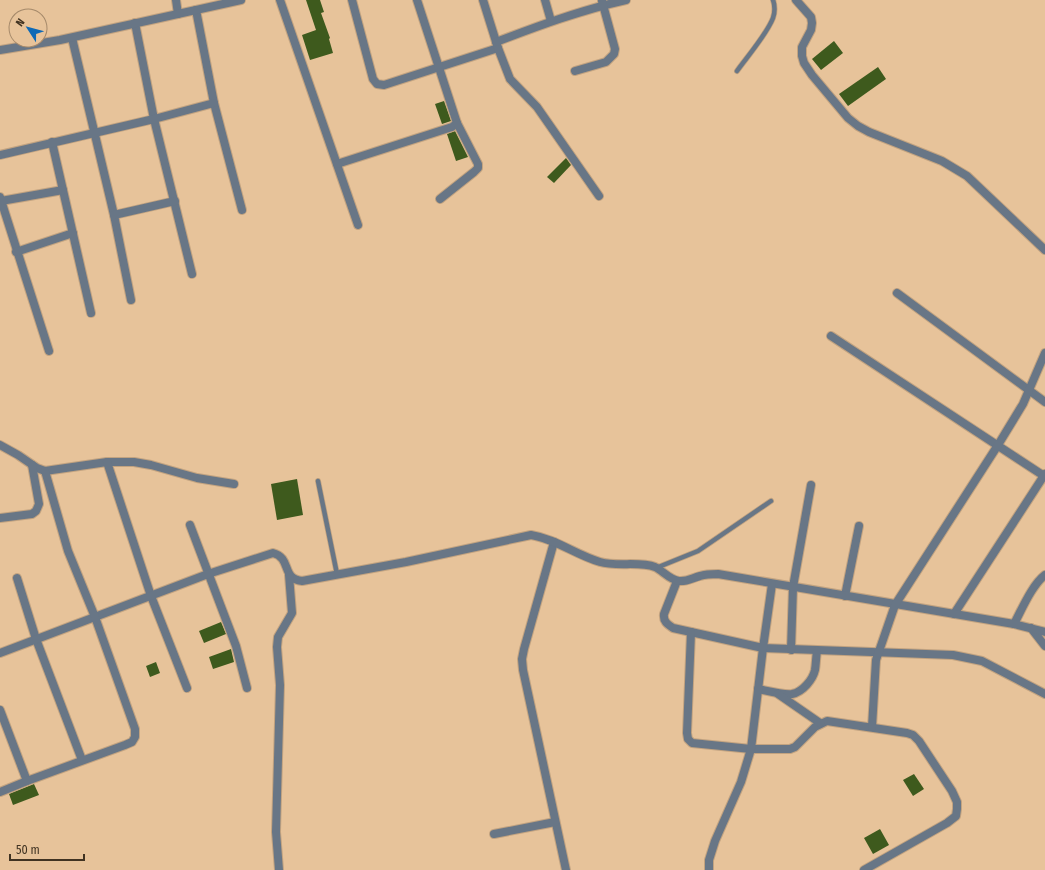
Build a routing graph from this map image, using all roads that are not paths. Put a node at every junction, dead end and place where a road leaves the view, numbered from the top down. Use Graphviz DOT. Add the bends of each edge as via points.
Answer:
graph roads {
  1 [pos="176,0"];
  2 [pos="241,0"];
  3 [pos="280,0"];
  4 [pos="352,0"];
  5 [pos="417,0"];
  6 [pos="483,0"];
  7 [pos="545,0"];
  8 [pos="626,0"];
  9 [pos="773,0"];
  10 [pos="796,0"];
  11 [pos="229,1"];
  12 [pos="603,2"];
  13 [pos="196,10"];
  14 [pos="178,14"];
  15 [pos="551,21"];
  16 [pos="135,23"];
  17 [pos="72,38"];
  18 [pos="497,45"];
  19 [pos="0,50"];
  20 [pos="439,67"];
  21 [pos="575,71"];
  22 [pos="737,71"];
  23 [pos="214,103"];
  24 [pos="154,118"];
  25 [pos="457,123"];
  26 [pos="96,133"];
  27 [pos="52,142"];
  28 [pos="0,155"];
  29 [pos="337,164"];
  30 [pos="63,190"];
  31 [pos="599,196"];
  32 [pos="1,199"];
  33 [pos="440,199"];
  34 [pos="175,201"];
  35 [pos="242,210"];
  36 [pos="114,216"];
  37 [pos="358,225"];
  38 [pos="73,233"];
  39 [pos="1045,250"];
  40 [pos="16,252"];
  41 [pos="192,274"];
  42 [pos="897,293"];
  43 [pos="131,300"];
  44 [pos="91,313"];
  45 [pos="831,336"];
  46 [pos="49,352"];
  47 [pos="1045,353"];
  48 [pos="1030,391"];
  49 [pos="1045,402"];
  50 [pos="0,445"];
  51 [pos="998,446"];
  52 [pos="107,462"];
  53 [pos="32,465"];
  54 [pos="45,471"];
  55 [pos="1045,475"];
  56 [pos="318,481"];
  57 [pos="234,484"];
  58 [pos="811,485"];
  59 [pos="772,501"];
  60 [pos="0,518"];
  61 [pos="190,525"];
  62 [pos="859,526"];
  63 [pos="554,542"];
  64 [pos="659,570"];
  65 [pos="208,574"];
  66 [pos="337,574"];
  67 [pos="289,575"];
  68 [pos="1045,575"];
  69 [pos="17,578"];
  70 [pos="674,579"];
  71 [pos="772,584"];
  72 [pos="793,587"];
  73 [pos="151,596"];
  74 [pos="845,596"];
  75 [pos="895,605"];
  76 [pos="954,614"];
  77 [pos="95,617"];
  78 [pos="1014,624"];
  79 [pos="1031,628"];
  80 [pos="690,632"];
  81 [pos="1045,632"];
  82 [pos="36,639"];
  83 [pos="1045,646"];
  84 [pos="762,648"];
  85 [pos="791,650"];
  86 [pos="817,651"];
  87 [pos="0,653"];
  88 [pos="878,653"];
  89 [pos="187,688"];
  90 [pos="247,688"];
  91 [pos="758,689"];
  92 [pos="776,692"];
  93 [pos="1045,694"];
  94 [pos="0,710"];
  95 [pos="820,723"];
  96 [pos="872,727"];
  97 [pos="751,749"];
  98 [pos="82,760"];
  99 [pos="27,781"];
  100 [pos="0,792"];
  101 [pos="555,822"];
  102 [pos="494,834"];
  103 [pos="279,870"];
  104 [pos="566,870"];
  105 [pos="709,870"];
  106 [pos="864,870"];
  1 -- 14 [label="street"];
  2 -- 11 [label="street"];
  3 -- 29 [label="street"];
  4 -- 20 [label="street" via="377,84 384,85"];
  5 -- 20 [label="street"];
  6 -- 18 [label="street"];
  7 -- 15 [label="street"];
  8 -- 12 [label="street"];
  9 -- 22 [label="lane" via="775,11 768,28"];
  10 -- 39 [label="street" via="811,17 812,23 802,47 804,63 848,118 869,132 931,156 967,176"];
  11 -- 13 [label="street"];
  12 -- 15 [label="street"];
  12 -- 21 [label="street" via="615,49 614,54 606,62"];
  13 -- 14 [label="street"];
  13 -- 23 [label="street"];
  14 -- 16 [label="street"];
  15 -- 18 [label="street"];
  16 -- 17 [label="street"];
  16 -- 24 [label="street"];
  17 -- 19 [label="street"];
  17 -- 26 [label="street"];
  18 -- 20 [label="street"];
  18 -- 31 [label="street" via="510,79 537,107"];
  20 -- 25 [label="street"];
  23 -- 24 [label="street"];
  23 -- 35 [label="street"];
  24 -- 26 [label="street"];
  24 -- 34 [label="street"];
  25 -- 29 [label="street" via="452,127"];
  25 -- 33 [label="street" via="478,168"];
  26 -- 27 [label="street"];
  26 -- 36 [label="street"];
  27 -- 28 [label="street"];
  27 -- 30 [label="street"];
  29 -- 37 [label="street"];
  30 -- 32 [label="street"];
  30 -- 38 [label="street"];
  32 -- 40 [label="street"];
  34 -- 36 [label="street"];
  34 -- 41 [label="street"];
  36 -- 43 [label="street"];
  38 -- 40 [label="street"];
  38 -- 44 [label="street"];
  40 -- 46 [label="street"];
  42 -- 48 [label="street"];
  45 -- 51 [label="street"];
  47 -- 48 [label="street"];
  48 -- 49 [label="street"];
  48 -- 51 [label="street"];
  50 -- 53 [label="street"];
  51 -- 55 [label="street"];
  51 -- 75 [label="street"];
  52 -- 54 [label="street"];
  52 -- 57 [label="street" via="134,462 196,478"];
  52 -- 73 [label="street"];
  53 -- 54 [label="street"];
  53 -- 60 [label="street" via="39,504 36,511 32,514"];
  54 -- 77 [label="street" via="68,551"];
  55 -- 76 [label="street"];
  56 -- 66 [label="lane"];
  58 -- 72 [label="street"];
  59 -- 64 [label="lane" via="698,550"];
  61 -- 65 [label="street"];
  62 -- 74 [label="street"];
  63 -- 64 [label="street" via="598,562 649,566"];
  63 -- 66 [label="street" via="531,536"];
  63 -- 101 [label="street" via="522,659"];
  64 -- 70 [label="street"];
  65 -- 67 [label="street" via="273,552 285,560"];
  65 -- 73 [label="street"];
  65 -- 90 [label="street" via="236,646"];
  66 -- 67 [label="street" via="302,581 295,580"];
  67 -- 103 [label="street" via="292,613 278,637 276,647 280,685 276,832"];
  68 -- 78 [label="street" via="1040,578"];
  69 -- 82 [label="street"];
  70 -- 71 [label="street" via="690,580 713,574"];
  70 -- 80 [label="street" via="664,619 673,628"];
  71 -- 72 [label="street"];
  71 -- 84 [label="street"];
  72 -- 74 [label="street"];
  72 -- 85 [label="street"];
  73 -- 77 [label="street"];
  73 -- 89 [label="street"];
  74 -- 75 [label="street"];
  75 -- 76 [label="street"];
  75 -- 88 [label="street"];
  76 -- 78 [label="street"];
  77 -- 82 [label="street"];
  77 -- 98 [label="street" via="135,729 135,737 132,742"];
  78 -- 79 [label="street"];
  79 -- 81 [label="street"];
  79 -- 83 [label="street"];
  80 -- 84 [label="street"];
  80 -- 97 [label="street" via="688,739 699,745"];
  82 -- 87 [label="street"];
  82 -- 98 [label="street"];
  84 -- 85 [label="street"];
  84 -- 91 [label="street"];
  85 -- 86 [label="street"];
  86 -- 88 [label="street"];
  86 -- 92 [label="street" via="815,670 805,687 793,694"];
  88 -- 93 [label="street" via="967,657 982,661"];
  88 -- 96 [label="street"];
  91 -- 92 [label="street"];
  91 -- 97 [label="street"];
  92 -- 95 [label="street"];
  94 -- 99 [label="street"];
  95 -- 96 [label="street" via="827,721"];
  95 -- 97 [label="street" via="795,747"];
  96 -- 106 [label="street" via="913,735 952,791 957,809 956,816 947,823"];
  97 -- 105 [label="street" via="741,782 715,841 709,860"];
  98 -- 99 [label="street"];
  99 -- 100 [label="street"];
  101 -- 102 [label="street"];
  101 -- 104 [label="street"];
}
